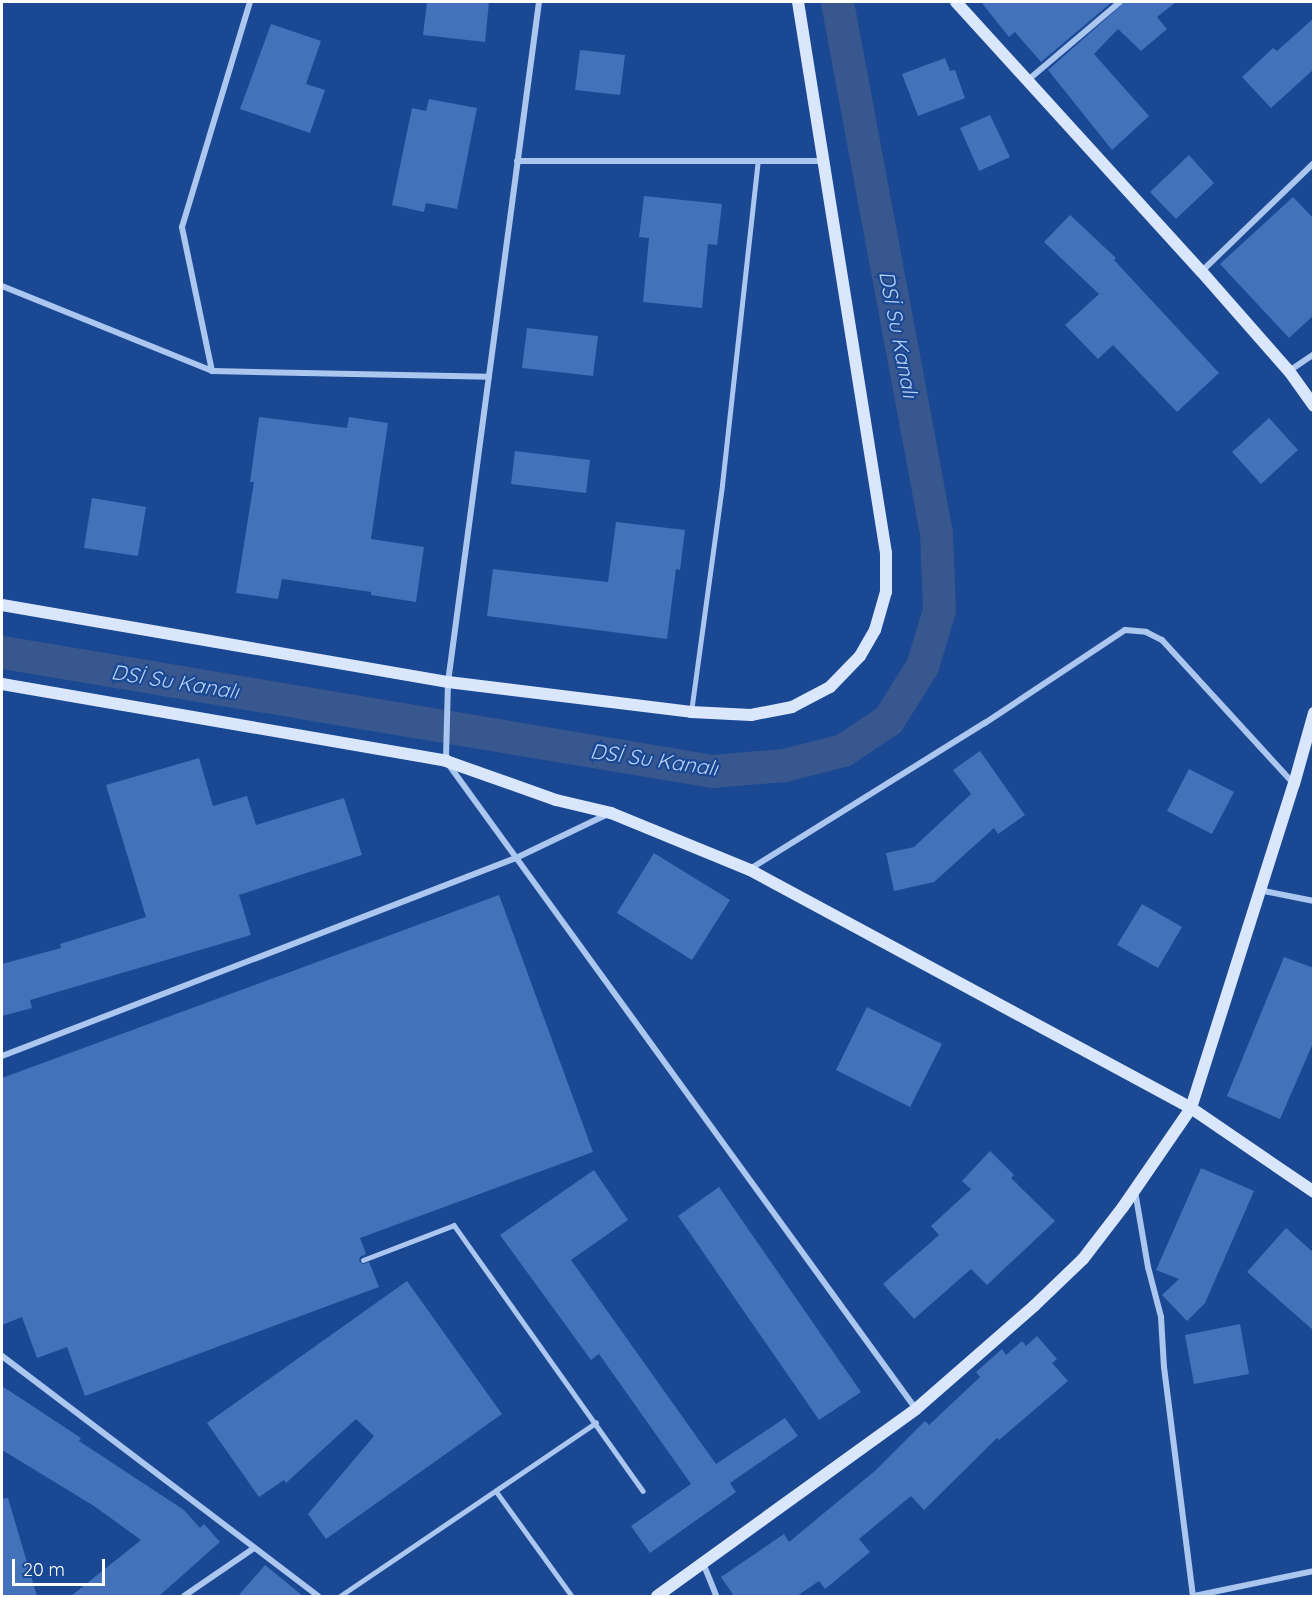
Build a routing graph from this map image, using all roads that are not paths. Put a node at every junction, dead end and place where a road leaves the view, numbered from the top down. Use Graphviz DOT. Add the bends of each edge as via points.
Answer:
graph roads {
  1 [pos="250,2"];
  2 [pos="539,2"];
  3 [pos="798,2"];
  4 [pos="957,2"];
  5 [pos="1120,2"];
  6 [pos="1028,80"];
  7 [pos="518,161"];
  8 [pos="758,161"];
  9 [pos="823,162"];
  10 [pos="1314,163"];
  11 [pos="1201,271"];
  12 [pos="2,286"];
  13 [pos="1314,354"];
  14 [pos="212,371"];
  15 [pos="1289,371"];
  16 [pos="489,377"];
  17 [pos="1314,406"];
  18 [pos="2,604"];
  19 [pos="448,682"];
  20 [pos="2,684"];
  21 [pos="691,712"];
  22 [pos="1314,713"];
  23 [pos="446,761"];
  24 [pos="1294,783"];
  25 [pos="611,813"];
  26 [pos="516,858"];
  27 [pos="750,870"];
  28 [pos="1258,890"];
  29 [pos="1314,901"];
  30 [pos="2,1056"];
  31 [pos="1191,1108"];
  32 [pos="1135,1190"];
  33 [pos="1314,1192"];
  34 [pos="363,1260"];
  35 [pos="2,1356"];
  36 [pos="916,1409"];
  37 [pos="596,1423"];
  38 [pos="496,1491"];
  39 [pos="643,1491"];
  40 [pos="254,1548"];
  41 [pos="703,1563"];
  42 [pos="1314,1571"];
  43 [pos="184,1596"];
  44 [pos="318,1596"];
  45 [pos="340,1596"];
  46 [pos="572,1596"];
  47 [pos="657,1596"];
  48 [pos="716,1596"];
  49 [pos="1193,1596"];
  1 -- 14 [label="street" via="182,227"];
  2 -- 7 [label="street"];
  3 -- 9 [label="street"];
  4 -- 6 [label="street"];
  5 -- 6 [label="street"];
  6 -- 11 [label="street"];
  7 -- 8 [label="street"];
  7 -- 16 [label="street"];
  8 -- 9 [label="street"];
  8 -- 21 [label="lane" via="722,485"];
  9 -- 21 [label="street" via="886,553 886,592 875,630 860,656 830,687 792,706 751,715"];
  10 -- 11 [label="street"];
  11 -- 15 [label="street"];
  12 -- 14 [label="street"];
  13 -- 15 [label="street"];
  14 -- 16 [label="street"];
  15 -- 17 [label="street"];
  16 -- 19 [label="street"];
  18 -- 19 [label="street"];
  19 -- 21 [label="street"];
  19 -- 23 [label="street"];
  20 -- 23 [label="street"];
  22 -- 24 [label="street"];
  23 -- 25 [label="street" via="556,800"];
  23 -- 26 [label="street"];
  24 -- 27 [label="street" via="1162,640 1146,632 1125,630"];
  24 -- 28 [label="street"];
  25 -- 26 [label="street"];
  25 -- 27 [label="street"];
  26 -- 30 [label="street"];
  26 -- 36 [label="street"];
  27 -- 31 [label="street"];
  28 -- 29 [label="street"];
  28 -- 31 [label="street"];
  31 -- 32 [label="street"];
  31 -- 33 [label="street"];
  32 -- 36 [label="street" via="1083,1259"];
  32 -- 49 [label="street" via="1161,1317"];
  34 -- 37 [label="lane" via="454,1225"];
  35 -- 40 [label="street"];
  36 -- 41 [label="street"];
  37 -- 38 [label="lane"];
  37 -- 39 [label="lane"];
  38 -- 45 [label="lane"];
  38 -- 46 [label="lane"];
  40 -- 43 [label="street"];
  40 -- 44 [label="street"];
  41 -- 47 [label="street"];
  41 -- 48 [label="street"];
  42 -- 49 [label="street"];
}
